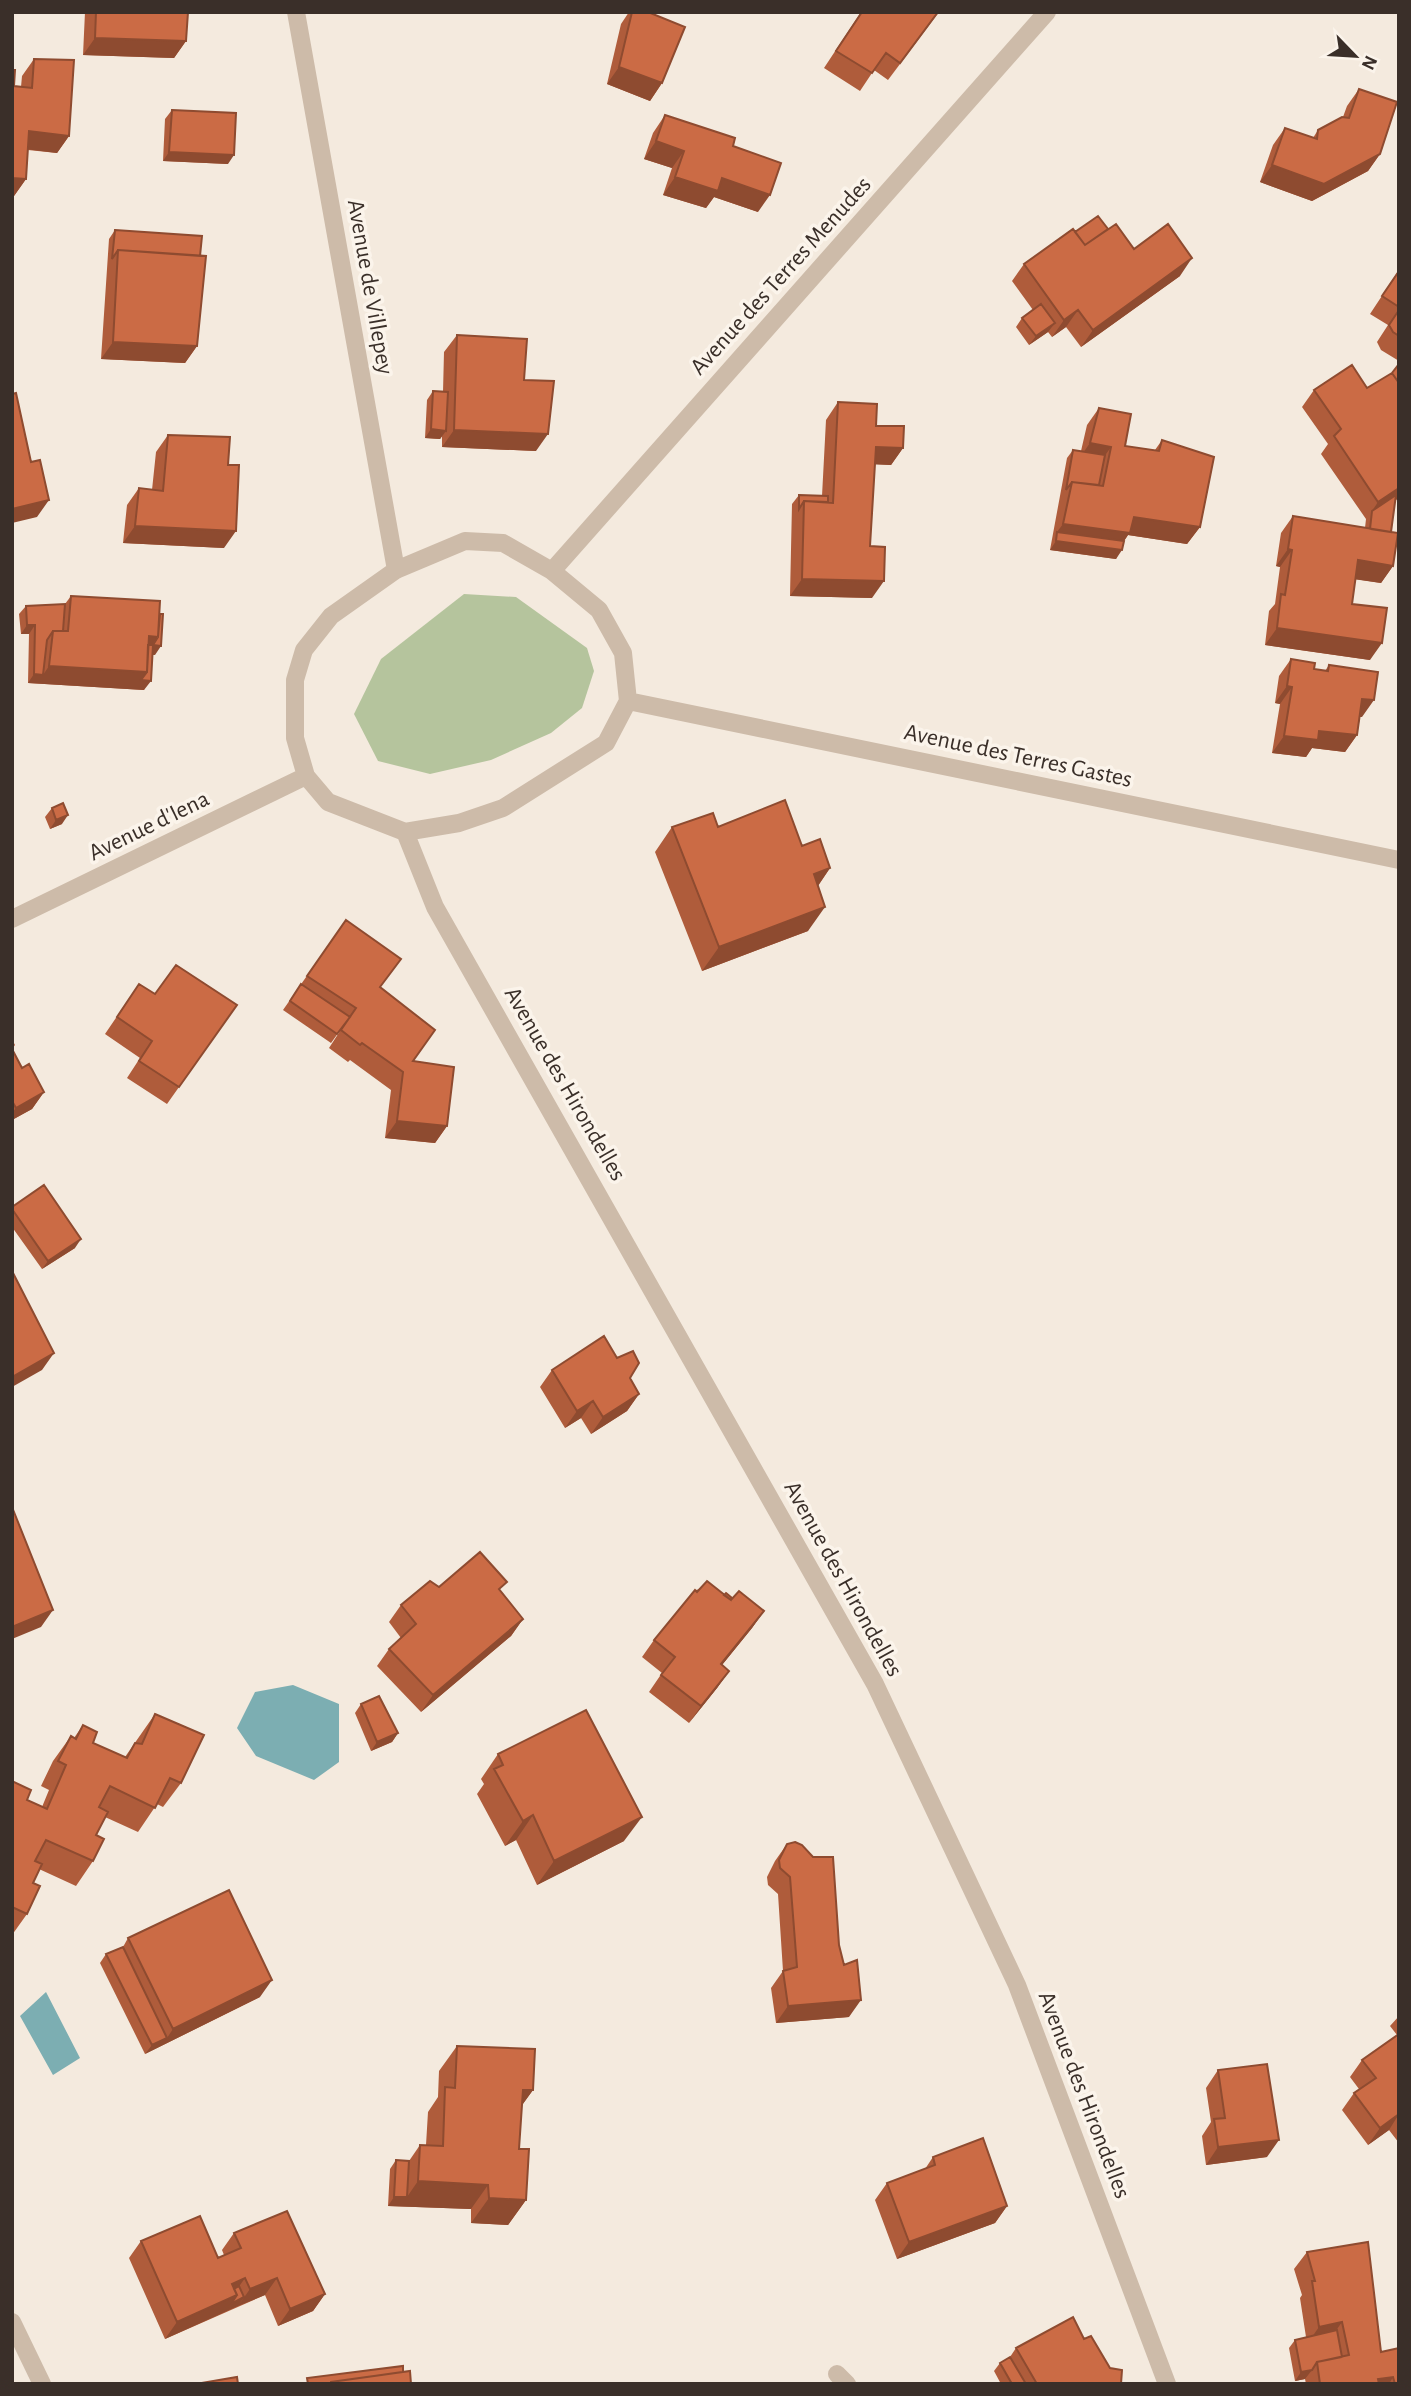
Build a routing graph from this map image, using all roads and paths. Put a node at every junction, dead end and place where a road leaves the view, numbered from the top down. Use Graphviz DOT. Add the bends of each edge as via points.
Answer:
graph roads {
  1 [pos="296,12"];
  2 [pos="1047,12"];
  3 [pos="396,570"];
  4 [pos="552,571"];
  5 [pos="628,701"];
  6 [pos="306,776"];
  7 [pos="405,832"];
  8 [pos="1399,860"];
  9 [pos="12,919"];
  10 [pos="12,2322"];
  11 [pos="41,2384"];
  12 [pos="1167,2384"];
  1 -- 3 [label="street, Avenue de Villepey"];
  2 -- 4 [label="street, Avenue des Terres Menudes"];
  3 -- 4 [label="street" via="465,541 503,543"];
  3 -- 6 [label="street" via="331,616 304,650 295,680 295,738"];
  4 -- 5 [label="street" via="599,610 623,653"];
  5 -- 7 [label="street" via="606,743 503,808 459,823"];
  5 -- 8 [label="street, Avenue des Terres Gastes"];
  6 -- 7 [label="street" via="328,802"];
  6 -- 9 [label="street, Avenue d'Iena"];
  7 -- 12 [label="street, Avenue des Hirondelles" via="435,907 875,1684 1017,1985"];
  10 -- 11 [label="street"];
}
